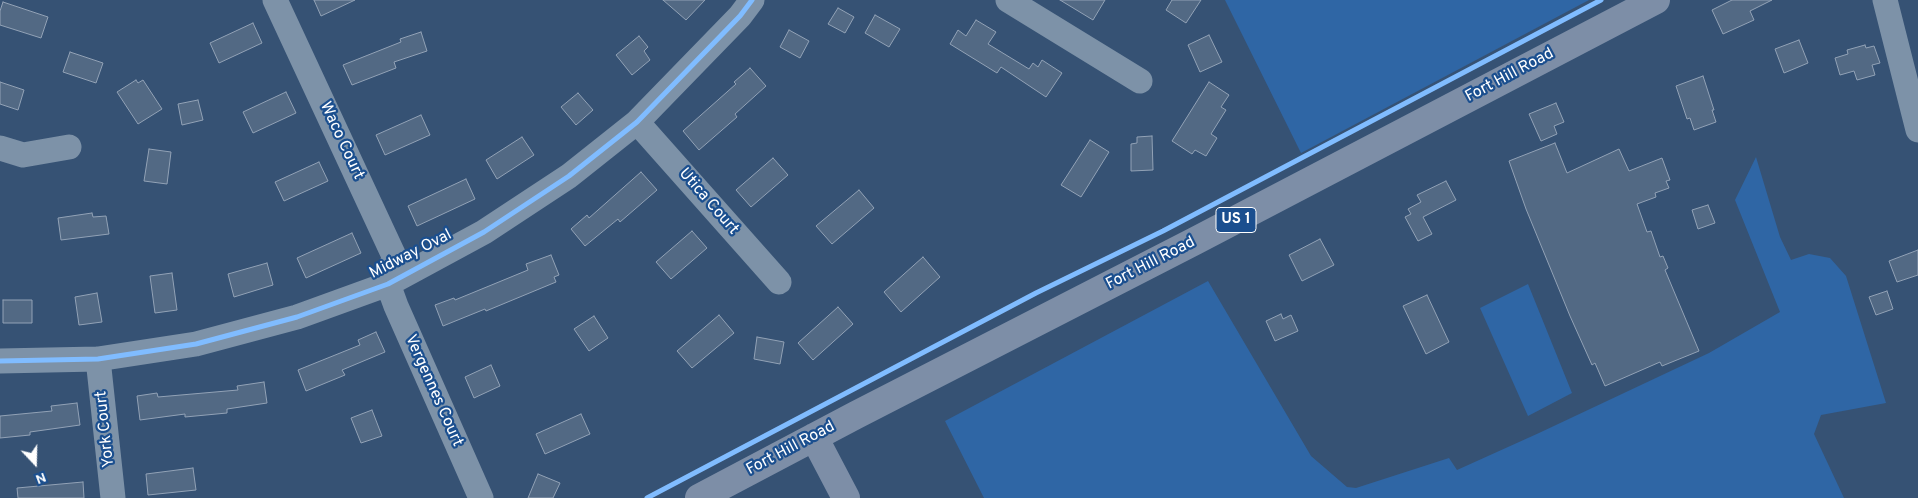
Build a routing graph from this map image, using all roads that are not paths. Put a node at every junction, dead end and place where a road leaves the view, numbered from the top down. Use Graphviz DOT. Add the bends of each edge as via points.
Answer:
graph roads {
  1 [pos="275,0"];
  2 [pos="752,0"];
  3 [pos="1008,0"];
  4 [pos="1656,0"];
  5 [pos="1885,0"];
  6 [pos="1140,81"];
  7 [pos="637,122"];
  8 [pos="1918,130"];
  9 [pos="68,147"];
  10 [pos="0,148"];
  11 [pos="779,282"];
  12 [pos="388,284"];
  13 [pos="98,359"];
  14 [pos="0,361"];
  15 [pos="814,437"];
  16 [pos="113,498"];
  17 [pos="481,498"];
  18 [pos="699,498"];
  19 [pos="846,498"];
  1 -- 12 [label="street, Waco Court" via="394,256"];
  2 -- 7 [label="street, Midway Oval"];
  3 -- 6 [label="street"];
  4 -- 15 [label="main road, Fort Hill Road / US 1"];
  5 -- 8 [label="street"];
  7 -- 11 [label="street, Utica Court"];
  7 -- 12 [label="street, Midway Oval" via="569,176 484,232"];
  9 -- 10 [label="street" via="24,155"];
  12 -- 13 [label="street, Midway Oval" via="297,317 205,341"];
  12 -- 17 [label="street, Vergennes Court"];
  13 -- 14 [label="street, Midway Oval"];
  13 -- 16 [label="street, York Court"];
  15 -- 18 [label="main road, Fort Hill Road / US 1"];
  15 -- 19 [label="main road"];
}
